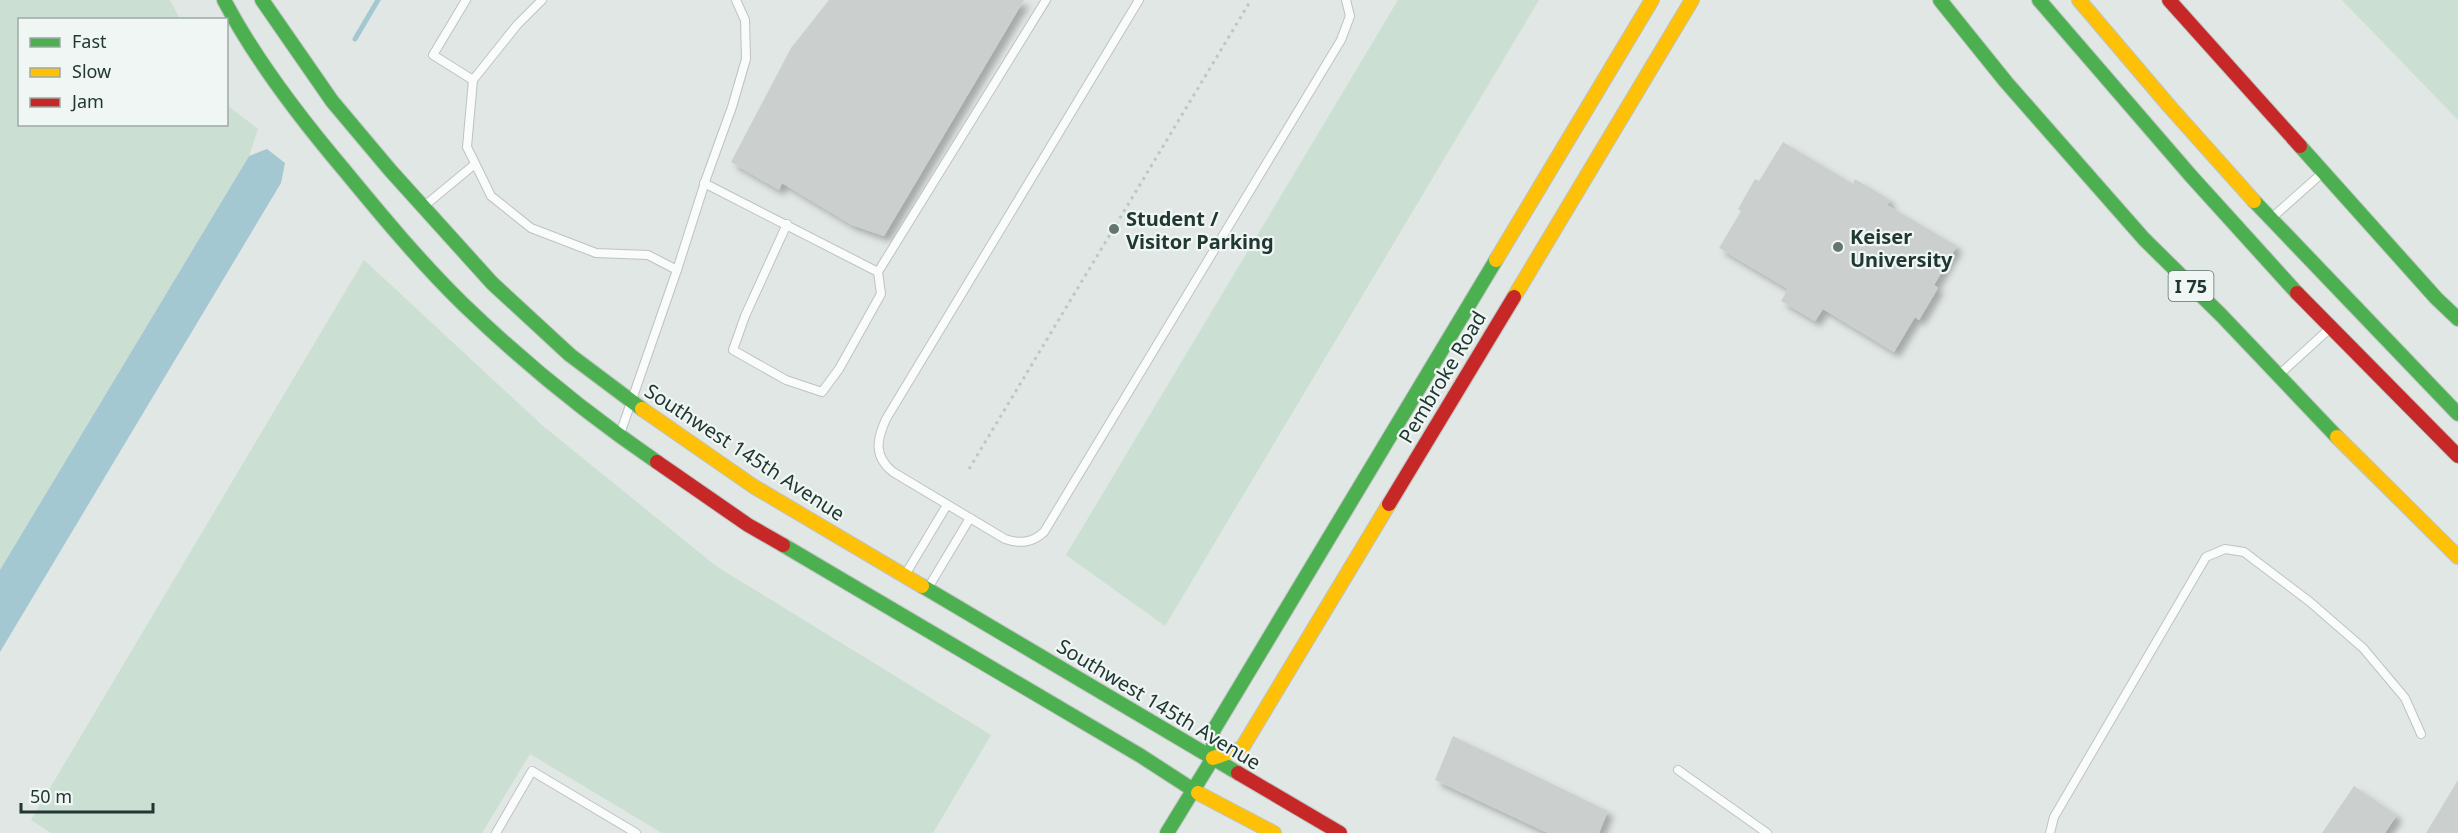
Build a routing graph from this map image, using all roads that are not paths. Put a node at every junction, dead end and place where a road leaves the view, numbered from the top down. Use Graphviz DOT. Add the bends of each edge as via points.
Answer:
graph roads {
  1 [pos="224,0"];
  2 [pos="262,0"];
  3 [pos="466,0"];
  4 [pos="736,0"];
  5 [pos="1046,0"];
  6 [pos="1139,0"];
  7 [pos="1346,0"];
  8 [pos="1652,0"];
  9 [pos="1692,0"];
  10 [pos="1940,0"];
  11 [pos="2039,0"];
  12 [pos="2079,0"];
  13 [pos="2169,0"];
  14 [pos="540,1"];
  15 [pos="473,80"];
  16 [pos="475,164"];
  17 [pos="2324,172"];
  18 [pos="704,183"];
  19 [pos="423,207"];
  20 [pos="2271,218"];
  21 [pos="787,224"];
  22 [pos="677,270"];
  23 [pos="878,272"];
  24 [pos="2458,319"];
  25 [pos="2331,328"];
  26 [pos="2278,376"];
  27 [pos="632,402"];
  28 [pos="2458,414"];
  29 [pos="619,436"];
  30 [pos="2458,456"];
  31 [pos="947,505"];
  32 [pos="970,518"];
  33 [pos="2458,557"];
  34 [pos="905,576"];
  35 [pos="927,589"];
  36 [pos="2421,734"];
  37 [pos="1213,758"];
  38 [pos="1678,770"];
  39 [pos="1193,790"];
  40 [pos="496,833"];
  41 [pos="636,833"];
  42 [pos="1167,833"];
  43 [pos="1274,833"];
  44 [pos="1340,833"];
  45 [pos="1767,833"];
  46 [pos="2050,833"];
  1 -- 29 [label="main road" via="303,120 462,303 546,379"];
  2 -- 19 [label="main road, Southwest 145th Avenue" via="332,101"];
  3 -- 15 [label="lane" via="433,55"];
  4 -- 18 [label="lane" via="745,20 746,59"];
  5 -- 23 [label="lane"];
  6 -- 31 [label="lane" via="880,433 878,452 886,467"];
  7 -- 32 [label="lane" via="1350,16 1341,40 1044,532 1032,540 1016,543"];
  8 -- 37 [label="main road, Pembroke Road" via="1220,720 1214,731"];
  9 -- 37 [label="main road, Pembroke Road" via="1242,748"];
  10 -- 26 [label="main road, I 75" via="2006,82 2144,239"];
  11 -- 25 [label="main road" via="2160,142"];
  12 -- 20 [label="main road"];
  13 -- 17 [label="main road"];
  14 -- 15 [label="lane"];
  15 -- 16 [label="lane" via="467,147"];
  16 -- 19 [label="lane"];
  16 -- 22 [label="lane" via="491,196 531,228 596,253 648,255"];
  17 -- 20 [label="lane"];
  17 -- 24 [label="main road"];
  18 -- 21 [label="lane"];
  18 -- 22 [label="lane"];
  19 -- 27 [label="main road, Southwest 145th Avenue" via="492,283 570,355"];
  20 -- 28 [label="main road"];
  21 -- 23 [label="lane"];
  21 -- 23 [label="lane" via="733,350 786,380 822,392 881,294"];
  22 -- 27 [label="lane"];
  25 -- 26 [label="lane"];
  25 -- 30 [label="main road"];
  26 -- 33 [label="main road, I 75"];
  27 -- 29 [label="lane"];
  27 -- 34 [label="main road, Southwest 145th Avenue" via="753,486"];
  29 -- 39 [label="main road" via="748,525"];
  31 -- 32 [label="lane"];
  31 -- 34 [label="lane"];
  32 -- 35 [label="lane"];
  34 -- 35 [label="main road, Southwest 145th Avenue"];
  35 -- 37 [label="main road, Southwest 145th Avenue"];
  36 -- 46 [label="lane" via="2405,698 2363,648 2244,552 2225,549 2206,557 2054,817"];
  37 -- 39 [label="main road, Pembroke Road"];
  37 -- 44 [label="main road, Southwest 145th Avenue"];
  38 -- 45 [label="lane"];
  39 -- 42 [label="main road, Pembroke Road"];
  39 -- 43 [label="main road"];
  40 -- 41 [label="lane" via="532,771"];
}
